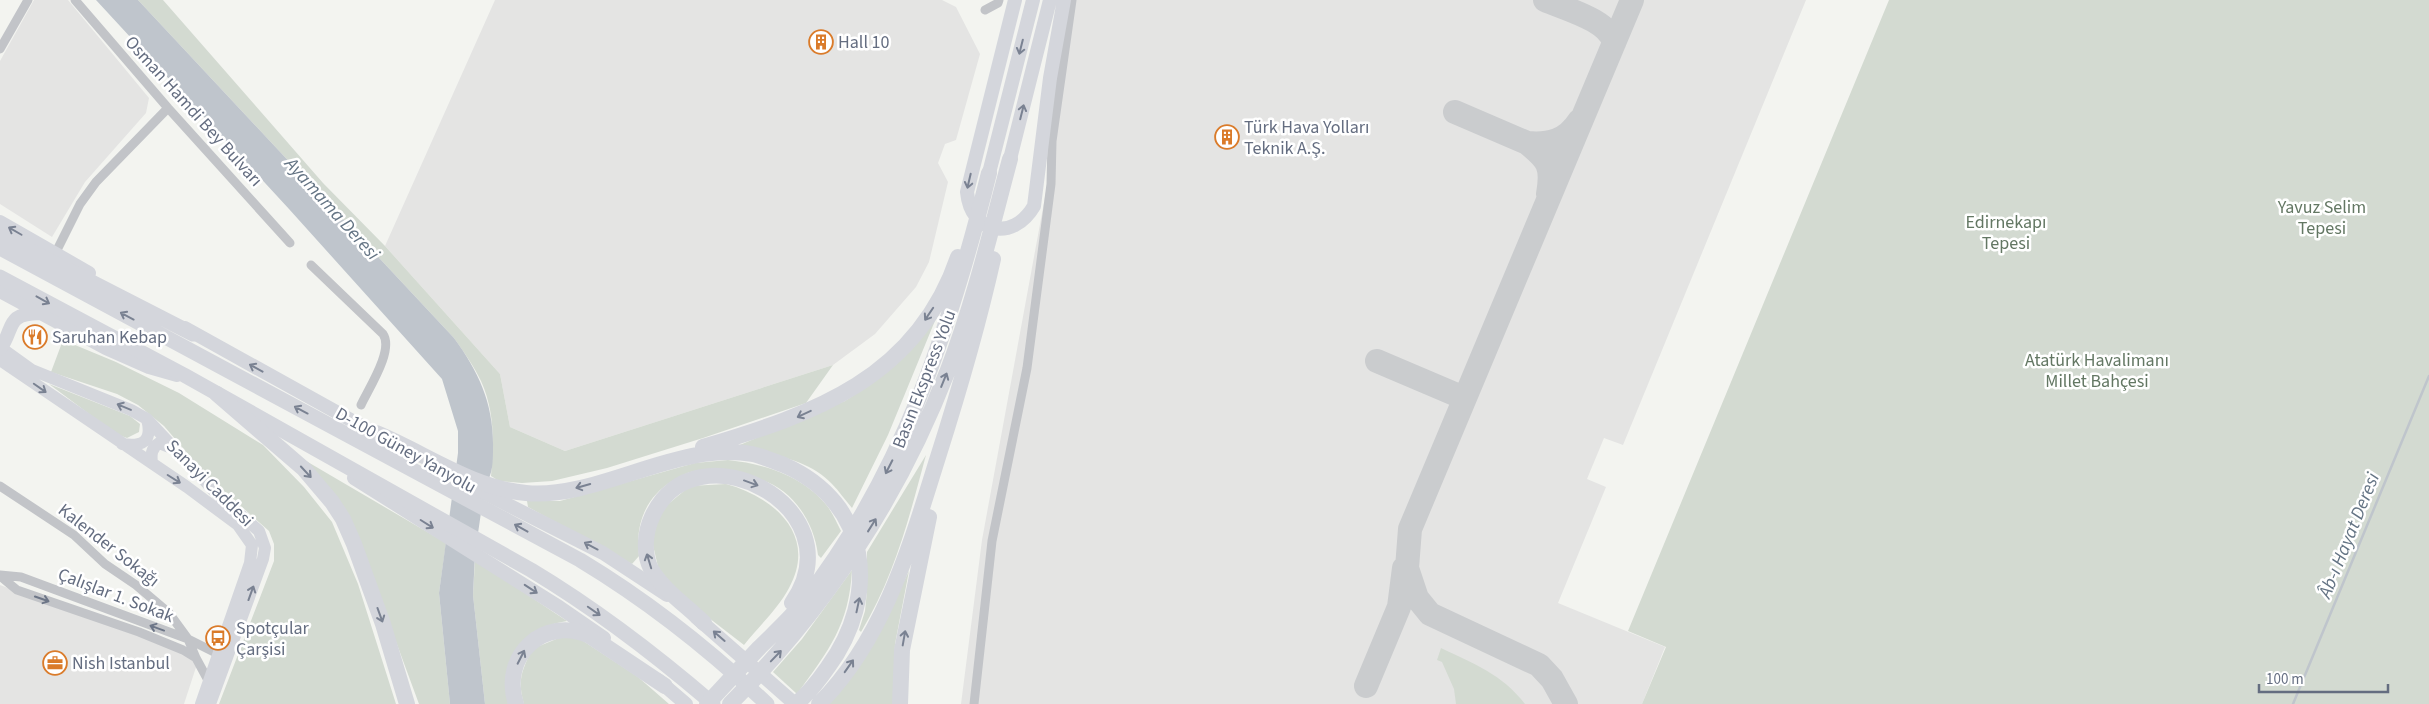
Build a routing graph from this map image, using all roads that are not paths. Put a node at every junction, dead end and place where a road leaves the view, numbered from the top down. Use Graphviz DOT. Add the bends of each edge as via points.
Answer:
graph roads {
  1 [pos="28,0"];
  2 [pos="75,0"];
  3 [pos="999,0"];
  4 [pos="1016,0"];
  5 [pos="1033,0"];
  6 [pos="1050,0"];
  7 [pos="1064,0"];
  8 [pos="1072,0"];
  9 [pos="985,10"];
  10 [pos="0,49"];
  11 [pos="168,108"];
  12 [pos="1010,159"];
  13 [pos="989,173"];
  14 [pos="0,222"];
  15 [pos="0,235"];
  16 [pos="290,243"];
  17 [pos="0,248"];
  18 [pos="55,254"];
  19 [pos="311,265"];
  20 [pos="0,277"];
  21 [pos="0,291"];
  22 [pos="39,313"];
  23 [pos="193,334"];
  24 [pos="0,351"];
  25 [pos="184,376"];
  26 [pos="217,394"];
  27 [pos="361,405"];
  28 [pos="147,420"];
  29 [pos="376,433"];
  30 [pos="299,439"];
  31 [pos="122,444"];
  32 [pos="174,448"];
  33 [pos="941,448"];
  34 [pos="152,464"];
  35 [pos="630,472"];
  36 [pos="0,486"];
  37 [pos="0,575"];
  38 [pos="704,623"];
  39 [pos="188,639"];
  40 [pos="759,648"];
  41 [pos="218,654"];
  42 [pos="196,658"];
  43 [pos="209,682"];
  44 [pos="402,683"];
  45 [pos="665,686"];
  46 [pos="201,704"];
  47 [pos="210,704"];
  48 [pos="407,704"];
  49 [pos="413,704"];
  50 [pos="516,704"];
  51 [pos="686,704"];
  52 [pos="707,704"];
  53 [pos="713,704"];
  54 [pos="730,704"];
  55 [pos="767,704"];
  56 [pos="795,704"];
  57 [pos="819,704"];
  58 [pos="900,704"];
  59 [pos="974,704"];
  1 -- 10 [label="street"];
  2 -- 11 [label="street, Osman Hamdi Bey Bulvarı"];
  3 -- 9 [label="street"];
  4 -- 7 [label="main road, one-way" via="968,186 968,199 974,215 996,229 1019,225 1034,206 1050,78"];
  5 -- 13 [label="main road, Basın Ekspress Yolu, one-way"];
  12 -- 6 [label="main road, Basın Ekspress Yolu, one-way"];
  8 -- 59 [label="street" via="1052,141 1051,184 1027,368 992,541"];
  11 -- 16 [label="street, Osman Hamdi Bey Bulvarı"];
  11 -- 18 [label="street" via="96,182 80,204"];
  12 -- 33 [label="highway" via="1009,186 989,277"];
  54 -- 12 [label="highway, Basın Ekspress Yolu, one-way" via="816,609 873,525 901,475 948,369"];
  13 -- 35 [label="highway, one-way" via="956,264 934,307 909,342 879,370 846,393 796,417"];
  13 -- 40 [label="highway, Basın Ekspress Yolu, one-way" via="967,260 942,339 896,454 819,581 804,602"];
  18 -- 14 [label="main road, D-100 Güney Yanyolu, one-way"];
  15 -- 23 [label="highway"];
  55 -- 17 [label="highway, one-way" via="695,639 628,589 580,560"];
  18 -- 23 [label="main road, D-100 Güney Yanyolu"];
  19 -- 27 [label="street" via="387,340 386,352"];
  20 -- 25 [label="highway, one-way"];
  21 -- 22 [label="main road"];
  22 -- 24 [label="main road" via="17,316"];
  22 -- 25 [label="main road" via="127,358 163,372"];
  29 -- 23 [label="main road, D-100 Güney Yanyolu, one-way"];
  28 -- 24 [label="main road, Sanayi Caddesi, one-way" via="125,407 32,370"];
  24 -- 31 [label="main road, Sanayi Caddesi, one-way"];
  25 -- 26 [label="highway"];
  26 -- 30 [label="highway"];
  26 -- 44 [label="highway, one-way" via="304,469 343,519"];
  28 -- 31 [label="main road" via="150,428 144,442"];
  28 -- 32 [label="main road, Sanayi Caddesi"];
  35 -- 29 [label="highway, one-way" via="550,493 508,491 485,485"];
  38 -- 29 [label="main road, D-100 Güney Yanyolu, one-way" via="604,553 441,471"];
  30 -- 45 [label="main road, one-way" via="337,467 559,607 617,647"];
  30 -- 53 [label="highway, one-way" via="552,582 630,636"];
  31 -- 34 [label="main road, Sanayi Caddesi"];
  32 -- 34 [label="main road" via="156,445 151,453"];
  47 -- 32 [label="main road, Sanayi Caddesi, one-way" via="265,548 259,531 216,493"];
  57 -- 33 [label="highway, one-way" via="851,664 884,608 906,556"];
  58 -- 33 [label="highway, one-way" via="902,650 937,486"];
  34 -- 41 [label="main road, Sanayi Caddesi, one-way" via="238,524 252,544 250,564"];
  56 -- 35 [label="highway, one-way" via="820,679 846,639 857,611 861,583 858,557 852,532 837,505 817,484 798,471 753,454 710,453"];
  36 -- 39 [label="street, Kalender Sokağı" via="74,535 105,564 136,585 169,614"];
  39 -- 37 [label="street, Çalışlar 1. Sokak, one-way" via="22,577"];
  37 -- 42 [label="street, one-way" via="17,590 139,632"];
  38 -- 40 [label="highway, one-way" via="660,582 647,557 647,535 656,508 675,487 705,477 734,478 764,489 783,502 800,525 808,550 807,572 801,588"];
  56 -- 38 [label="main road, D-100 Güney Yanyolu, one-way"];
  39 -- 41 [label="street, Çalışlar 1. Sokak"];
  39 -- 42 [label="street"];
  40 -- 52 [label="highway, Basın Ekspress Yolu"];
  41 -- 43 [label="main road, Sanayi Caddesi"];
  42 -- 43 [label="street"];
  43 -- 46 [label="main road, Sanayi Caddesi"];
  44 -- 48 [label="highway"];
  44 -- 49 [label="highway"];
  50 -- 45 [label="highway, one-way" via="513,678 520,657 538,637 562,629 590,636"];
  45 -- 51 [label="main road"];
}
